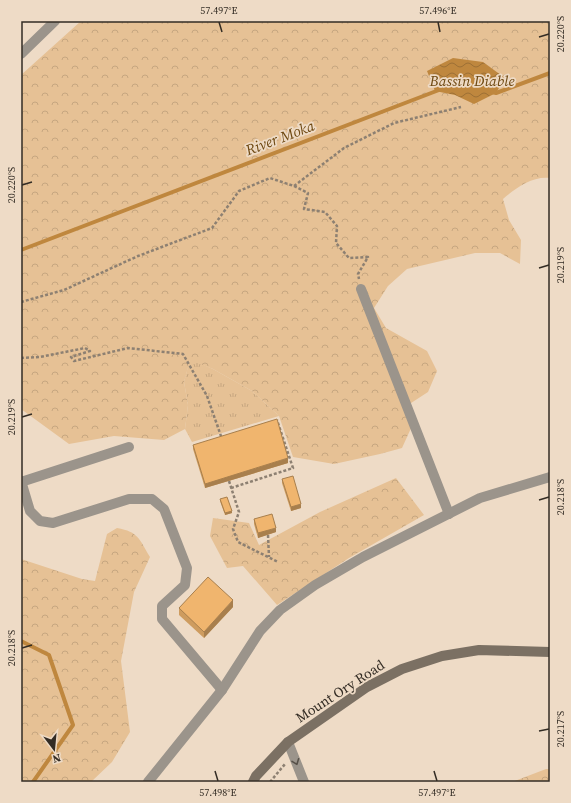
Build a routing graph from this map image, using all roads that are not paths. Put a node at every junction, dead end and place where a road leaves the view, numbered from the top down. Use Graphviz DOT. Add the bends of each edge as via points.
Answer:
graph roads {
  1 [pos="55,21"];
  2 [pos="21,54"];
  3 [pos="361,289"];
  4 [pos="129,446"];
  5 [pos="550,477"];
  6 [pos="21,481"];
  7 [pos="449,514"];
  8 [pos="550,652"];
  9 [pos="222,690"];
  10 [pos="288,742"];
  11 [pos="148,782"];
  12 [pos="253,782"];
  13 [pos="304,782"];
  1 -- 2 [label="street"];
  3 -- 7 [label="street"];
  4 -- 6 [label="street"];
  5 -- 7 [label="street" via="480,498"];
  6 -- 9 [label="street" via="30,511 40,521 53,523 129,499 152,499 164,509 187,568 185,585 162,606 162,619"];
  7 -- 9 [label="street" via="363,557 315,585 280,610 260,631"];
  8 -- 10 [label="main road, Mount Ory Road" via="479,650 442,656 402,668 367,687"];
  9 -- 11 [label="street"];
  10 -- 12 [label="main road, Mount Ory Road"];
  10 -- 13 [label="street, one-way"];
}
